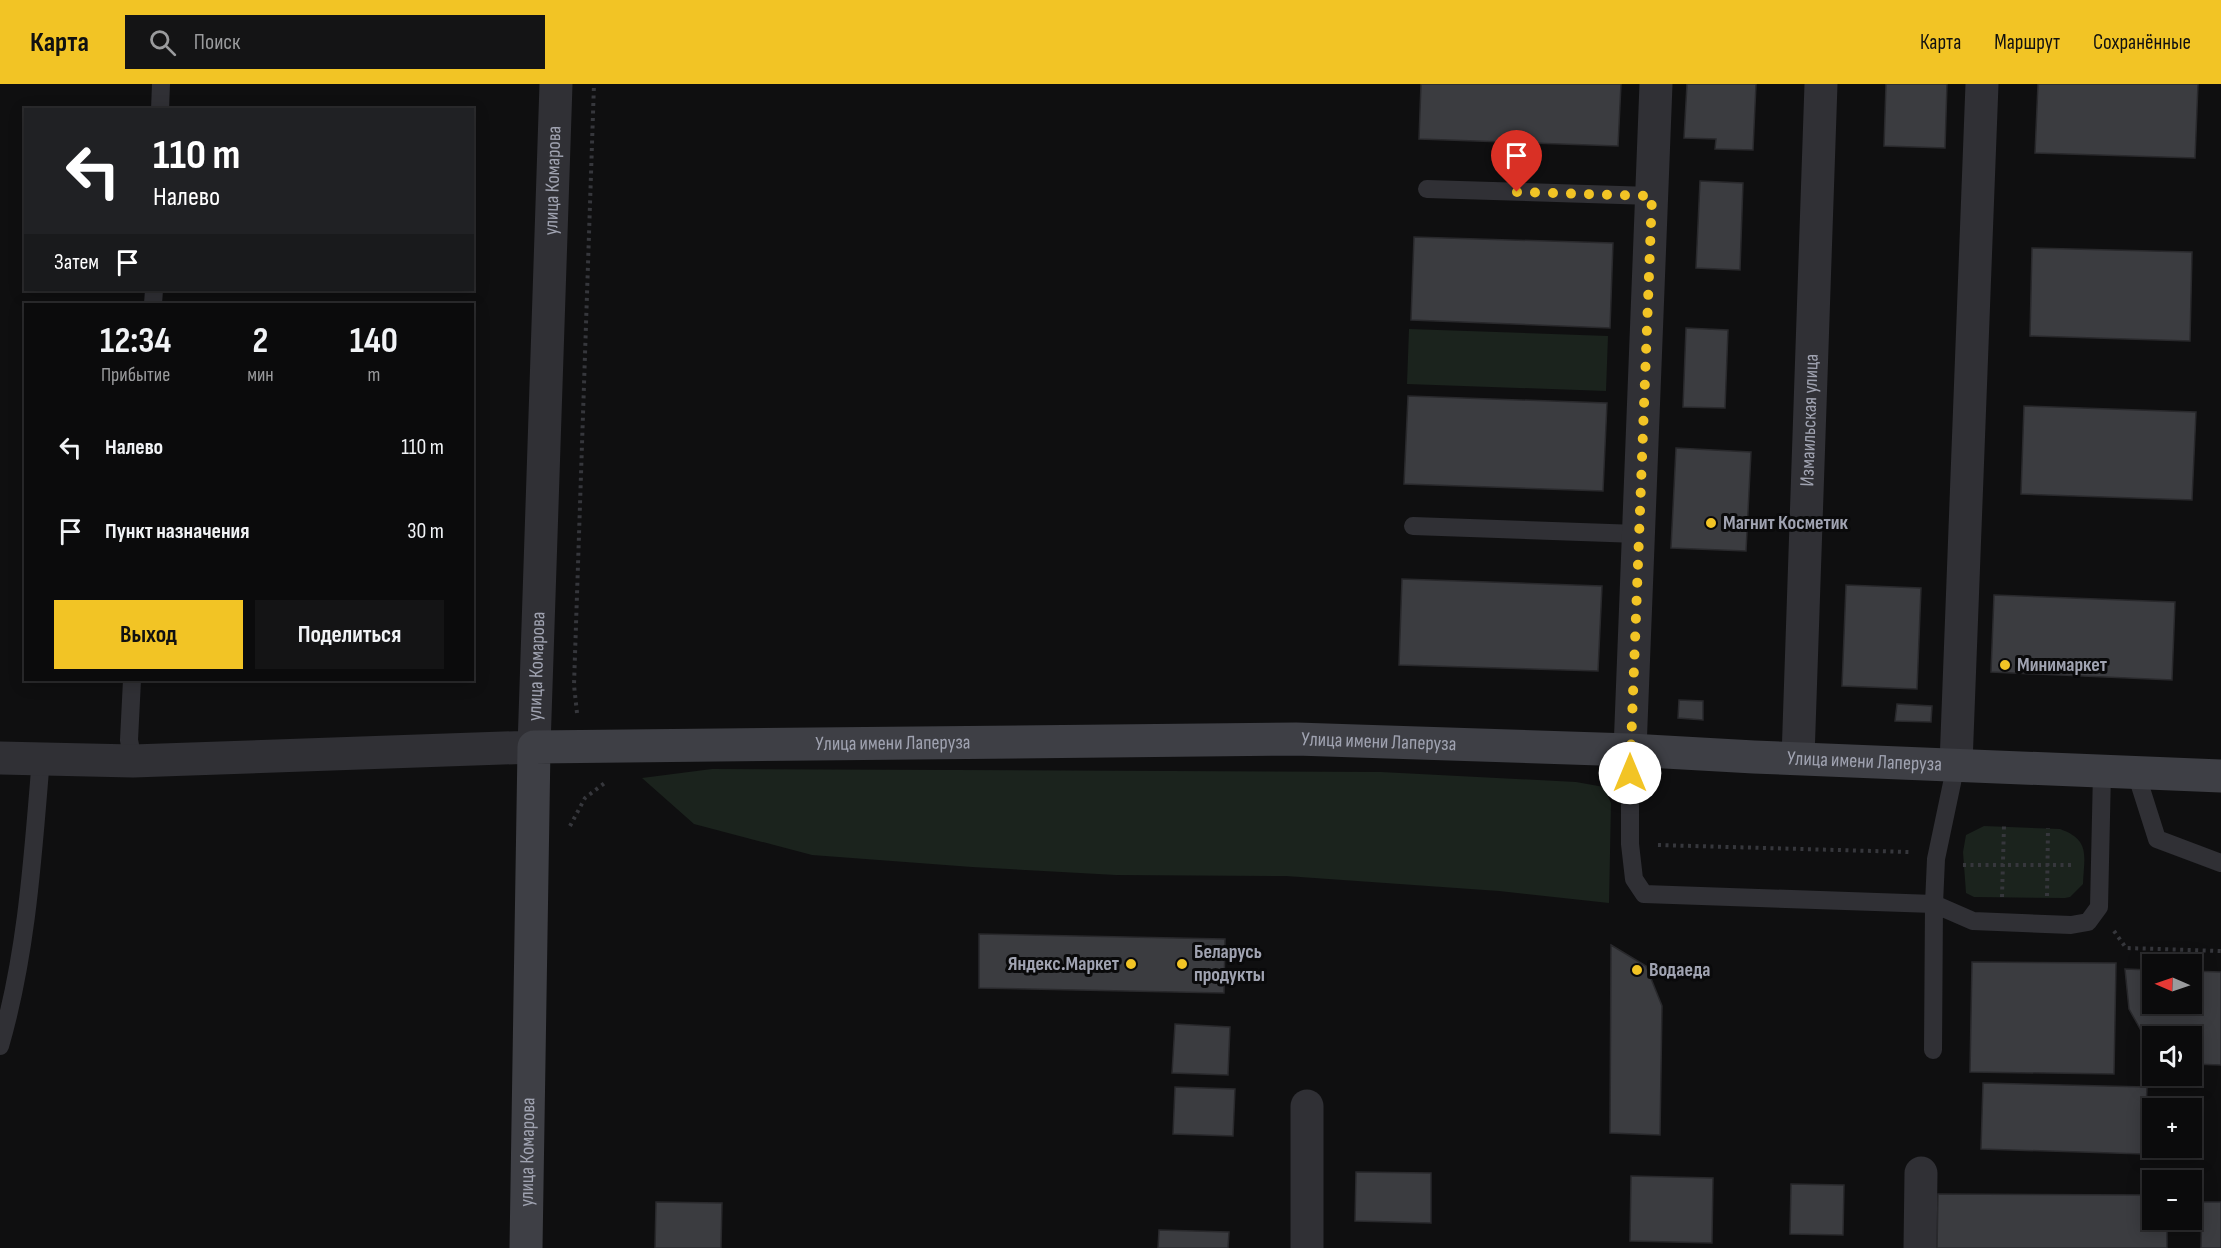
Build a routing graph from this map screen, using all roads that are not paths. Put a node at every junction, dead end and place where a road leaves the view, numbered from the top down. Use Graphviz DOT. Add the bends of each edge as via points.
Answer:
graph roads {
  1 [pos="161,84"];
  2 [pos="556,84"];
  3 [pos="1656,84"];
  4 [pos="1821,84"];
  5 [pos="1982,84"];
  6 [pos="160,108"];
  7 [pos="1427,189"];
  8 [pos="1652,196"];
  9 [pos="1413,526"];
  10 [pos="1638,534"];
  11 [pos="132,681"];
  12 [pos="534,747"];
  13 [pos="1630,750"];
  14 [pos="0,758"];
  15 [pos="41,758"];
  16 [pos="1798,758"];
  17 [pos="133,761"];
  18 [pos="1956,764"];
  19 [pos="2102,772"];
  20 [pos="2136,773"];
  21 [pos="2221,776"];
  22 [pos="2221,863"];
  23 [pos="1934,904"];
  24 [pos="0,1046"];
  25 [pos="1933,1050"];
  26 [pos="1307,1106"];
  27 [pos="1922,1173"];
  28 [pos="526,1248"];
  29 [pos="1307,1248"];
  30 [pos="1920,1248"];
  1 -- 6 [label="lane"];
  2 -- 12 [label="street, улица Комарова"];
  3 -- 8 [label="street"];
  4 -- 16 [label="street, Измаильская улица"];
  5 -- 18 [label="street"];
  7 -- 8 [label="lane"];
  8 -- 10 [label="street"];
  9 -- 10 [label="lane"];
  10 -- 13 [label="street"];
  11 -- 17 [label="lane" via="129,740"];
  12 -- 13 [label="street, Улица имени Лаперуза" via="1296,739"];
  12 -- 17 [label="street"];
  12 -- 28 [label="street, улица Комарова"];
  13 -- 16 [label="street, Улица имени Лаперуза"];
  13 -- 23 [label="lane" via="1630,844 1634,879 1644,894"];
  14 -- 15 [label="street"];
  15 -- 17 [label="street"];
  15 -- 24 [label="lane" via="31,881 12,1005"];
  16 -- 18 [label="street, Улица имени Лаперуза"];
  18 -- 19 [label="street, Улица имени Лаперуза"];
  18 -- 23 [label="lane" via="1936,858"];
  19 -- 20 [label="street, Улица имени Лаперуза"];
  19 -- 23 [label="lane" via="2099,907 2088,922 2071,925 1973,921"];
  20 -- 21 [label="street, Улица имени Лаперуза"];
  20 -- 22 [label="lane" via="2157,839"];
  23 -- 25 [label="lane"];
  26 -- 29 [label="street"];
  27 -- 30 [label="street"];
}
